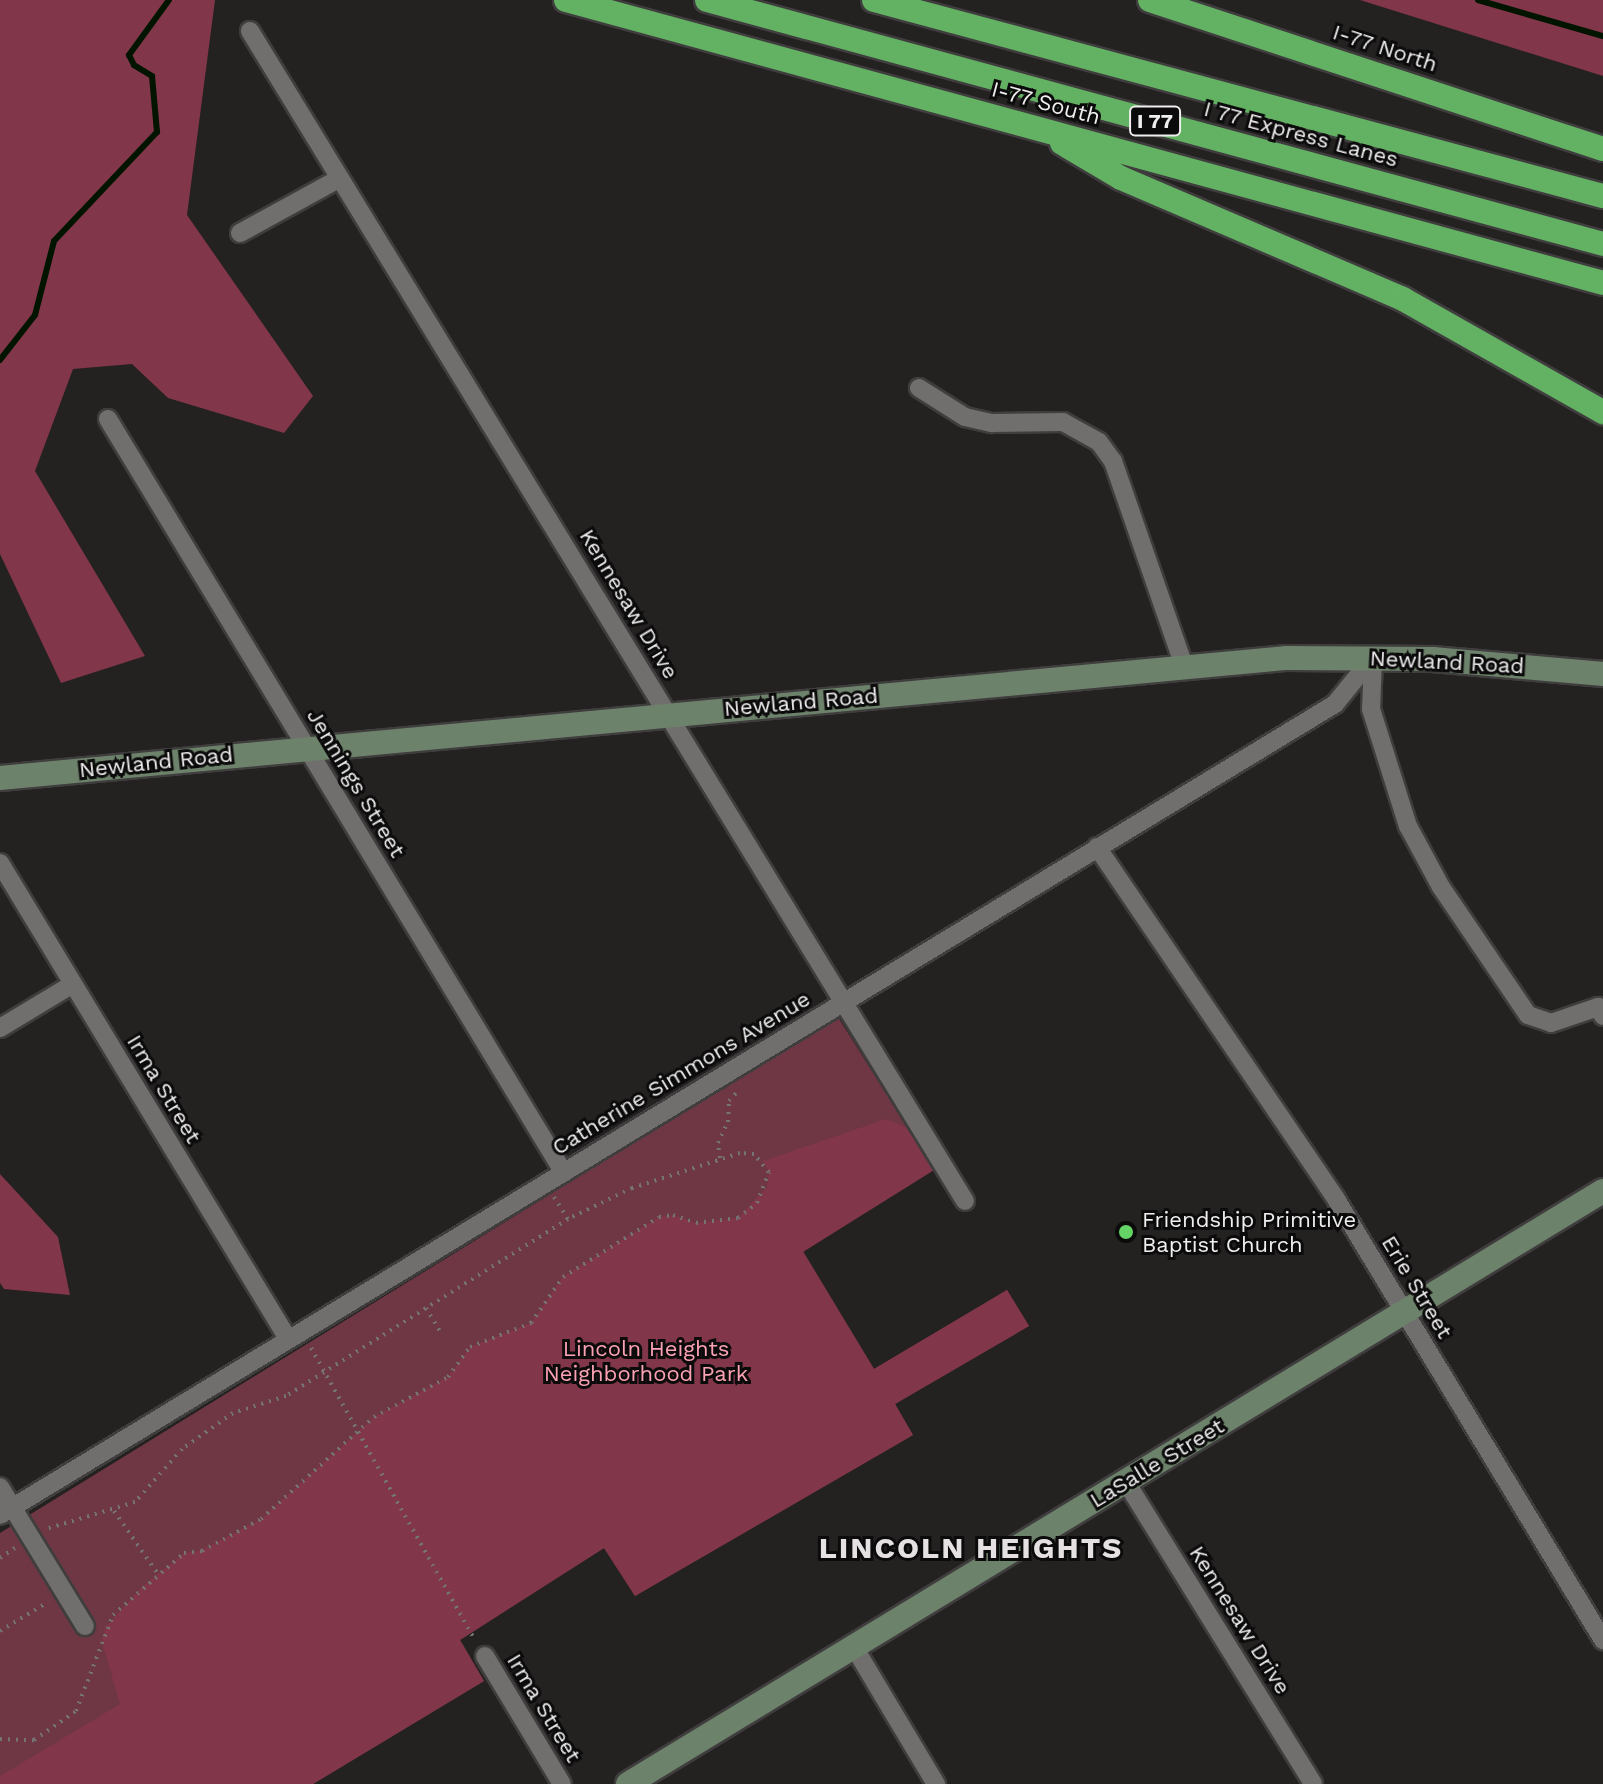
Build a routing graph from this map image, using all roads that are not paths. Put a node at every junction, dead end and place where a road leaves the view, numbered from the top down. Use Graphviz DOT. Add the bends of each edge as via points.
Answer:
graph roads {
  1 [pos="566,0"];
  2 [pos="707,0"];
  3 [pos="874,0"];
  4 [pos="1150,0"];
  5 [pos="250,31"];
  6 [pos="1511,116"];
  7 [pos="1036,127"];
  8 [pos="1603,136"];
  9 [pos="1603,149"];
  10 [pos="340,178"];
  11 [pos="1603,196"];
  12 [pos="240,233"];
  13 [pos="1603,244"];
  14 [pos="1603,283"];
  15 [pos="919,388"];
  16 [pos="1603,412"];
  17 [pos="108,419"];
  18 [pos="1373,657"];
  19 [pos="1184,666"];
  20 [pos="1603,674"];
  21 [pos="666,714"];
  22 [pos="307,748"];
  23 [pos="0,778"];
  24 [pos="1097,847"];
  25 [pos="0,863"];
  26 [pos="73,984"];
  27 [pos="843,1003"];
  28 [pos="1603,1016"];
  29 [pos="0,1028"];
  30 [pos="564,1173"];
  31 [pos="1603,1191"];
  32 [pos="965,1201"];
  33 [pos="1404,1312"];
  34 [pos="295,1335"];
  35 [pos="1126,1482"];
  36 [pos="0,1487"];
  37 [pos="6,1512"];
  38 [pos="85,1626"];
  39 [pos="1603,1640"];
  40 [pos="854,1647"];
  41 [pos="485,1656"];
  42 [pos="562,1784"];
  43 [pos="628,1784"];
  44 [pos="936,1784"];
  45 [pos="1313,1784"];
  1 -- 7 [label="highway, I-77 South / I 77"];
  2 -- 13 [label="highway, I 77 Express Lanes / I 77"];
  3 -- 11 [label="highway, I 77 Express Lanes / I 77"];
  4 -- 6 [label="highway, I-77 North"];
  5 -- 10 [label="street, Kennesaw Drive"];
  6 -- 8 [label="highway"];
  6 -- 9 [label="highway, I-77 North"];
  7 -- 14 [label="highway, I-77 South / I 77"];
  7 -- 16 [label="highway" via="1121,178 1403,299"];
  10 -- 12 [label="street"];
  10 -- 21 [label="street, Kennesaw Drive"];
  15 -- 19 [label="street" via="965,417 992,423 1063,422 1099,442 1113,461"];
  17 -- 22 [label="street, Jennings Street"];
  18 -- 19 [label="street, Newland Road"];
  18 -- 20 [label="street, Newland Road"];
  18 -- 24 [label="street, Catherine Simmons Avenue" via="1335,704"];
  18 -- 28 [label="street" via="1371,709 1408,826 1441,887 1528,1015 1551,1023 1598,1007"];
  19 -- 21 [label="street, Newland Road"];
  21 -- 22 [label="street, Newland Road"];
  21 -- 27 [label="street, Kennesaw Drive"];
  22 -- 23 [label="street, Newland Road"];
  22 -- 30 [label="street, Jennings Street"];
  24 -- 27 [label="street, Catherine Simmons Avenue"];
  24 -- 33 [label="street, Erie Street" via="1336,1199"];
  25 -- 26 [label="street, Irma Street"];
  26 -- 29 [label="street"];
  26 -- 34 [label="street, Irma Street"];
  27 -- 30 [label="street, Catherine Simmons Avenue"];
  27 -- 32 [label="street, Kennesaw Drive"];
  30 -- 34 [label="street, Catherine Simmons Avenue"];
  31 -- 33 [label="street, LaSalle Street"];
  33 -- 35 [label="street, LaSalle Street"];
  33 -- 39 [label="street, Erie Street"];
  34 -- 37 [label="street, Catherine Simmons Avenue"];
  35 -- 40 [label="street, LaSalle Street"];
  35 -- 45 [label="street, Kennesaw Drive"];
  36 -- 37 [label="street"];
  37 -- 38 [label="street" via="31,1538"];
  40 -- 43 [label="street, LaSalle Street"];
  40 -- 44 [label="street"];
  41 -- 42 [label="street, Irma Street"];
}
